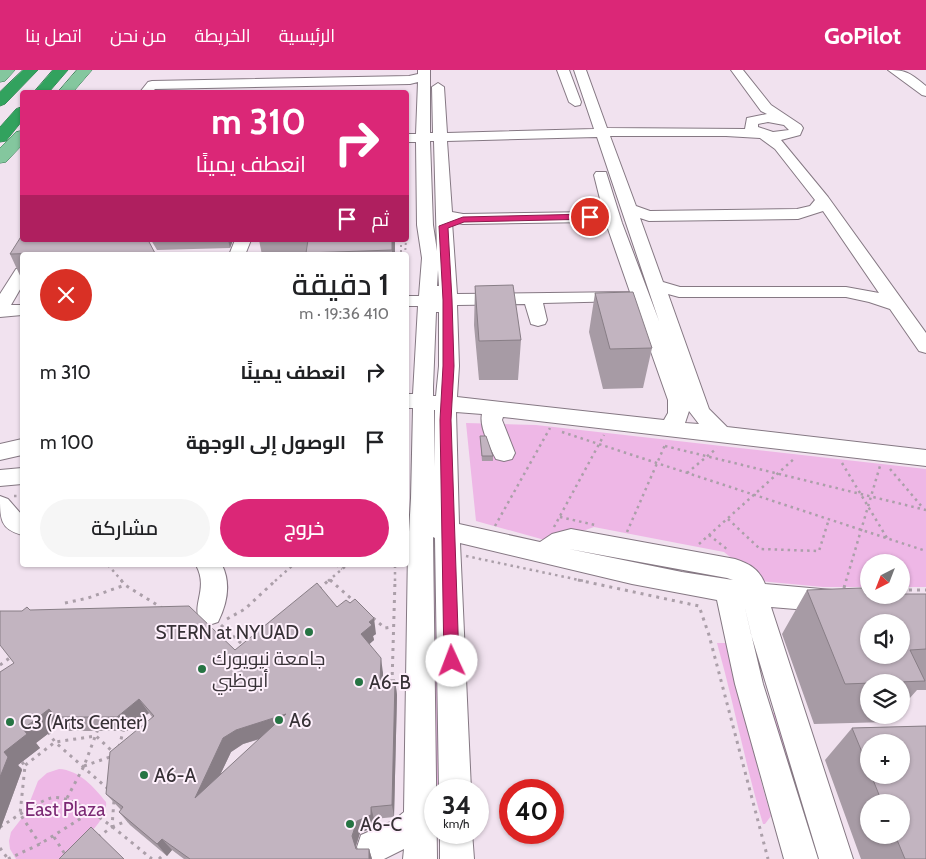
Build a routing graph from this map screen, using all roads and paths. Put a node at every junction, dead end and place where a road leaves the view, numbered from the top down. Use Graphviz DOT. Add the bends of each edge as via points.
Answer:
graph roads {
  1 [pos="8,70"];
  2 [pos="30,70"];
  3 [pos="61,70"];
  4 [pos="85,70"];
  5 [pos="399,70"];
  6 [pos="438,70"];
  7 [pos="563,70"];
  8 [pos="580,70"];
  9 [pos="726,70"];
  10 [pos="737,70"];
  11 [pos="894,70"];
  12 [pos="218,71"];
  13 [pos="372,75"];
  14 [pos="195,76"];
  15 [pos="420,77"];
  16 [pos="0,78"];
  17 [pos="242,83"];
  18 [pos="292,87"];
  19 [pos="43,90"];
  20 [pos="67,90"];
  21 [pos="148,90"];
  22 [pos="314,90"];
  23 [pos="400,90"];
  24 [pos="926,92"];
  25 [pos="0,101"];
  26 [pos="424,110"];
  27 [pos="20,114"];
  28 [pos="451,120"];
  29 [pos="754,120"];
  30 [pos="784,120"];
  31 [pos="409,124"];
  32 [pos="409,126"];
  33 [pos="497,128"];
  34 [pos="587,129"];
  35 [pos="545,131"];
  36 [pos="632,132"];
  37 [pos="423,134"];
  38 [pos="440,134"];
  39 [pos="762,134"];
  40 [pos="793,134"];
  41 [pos="0,137"];
  42 [pos="409,137"];
  43 [pos="20,138"];
  44 [pos="409,147"];
  45 [pos="423,154"];
  46 [pos="0,158"];
  47 [pos="823,200"];
  48 [pos="798,214"];
  49 [pos="622,217"];
  50 [pos="443,221"];
  51 [pos="843,228"];
  52 [pos="430,258"];
  53 [pos="20,276"];
  54 [pos="877,276"];
  55 [pos="646,287"];
  56 [pos="679,292"];
  57 [pos="846,292"];
  58 [pos="619,297"];
  59 [pos="533,299"];
  60 [pos="428,300"];
  61 [pos="448,300"];
  62 [pos="409,301"];
  63 [pos="653,305"];
  64 [pos="899,306"];
  65 [pos="0,309"];
  66 [pos="20,310"];
  67 [pos="538,320"];
  68 [pos="926,322"];
  69 [pos="926,347"];
  70 [pos="448,366"];
  71 [pos="425,402"];
  72 [pos="494,409"];
  73 [pos="606,431"];
  74 [pos="666,438"];
  75 [pos="720,440"];
  76 [pos="599,444"];
  77 [pos="20,447"];
  78 [pos="0,452"];
  79 [pos="504,453"];
  80 [pos="800,454"];
  81 [pos="708,456"];
  82 [pos="839,458"];
  83 [pos="926,458"];
  84 [pos="658,464"];
  85 [pos="687,473"];
  86 [pos="779,473"];
  87 [pos="20,476"];
  88 [pos="0,478"];
  89 [pos="860,494"];
  90 [pos="755,495"];
  91 [pos="870,496"];
  92 [pos="866,505"];
  93 [pos="926,510"];
  94 [pos="560,517"];
  95 [pos="728,519"];
  96 [pos="829,519"];
  97 [pos="414,524"];
  98 [pos="599,525"];
  99 [pos="859,529"];
  100 [pos="618,530"];
  101 [pos="448,531"];
  102 [pos="492,532"];
  103 [pos="627,532"];
  104 [pos="636,533"];
  105 [pos="888,539"];
  106 [pos="548,542"];
  107 [pos="698,545"];
  108 [pos="926,551"];
  109 [pos="458,559"];
  110 [pos="110,567"];
  111 [pos="210,567"];
  112 [pos="291,567"];
  113 [pos="339,567"];
  114 [pos="344,567"];
  115 [pos="394,567"];
  116 [pos="342,569"];
  117 [pos="330,580"];
  118 [pos="125,585"];
  119 [pos="910,590"];
  120 [pos="926,590"];
  121 [pos="315,592"];
  122 [pos="742,593"];
  123 [pos="850,596"];
  124 [pos="65,602"];
  125 [pos="360,607"];
  126 [pos="166,611"];
  127 [pos="367,612"];
  128 [pos="209,614"];
  129 [pos="373,618"];
  130 [pos="367,623"];
  131 [pos="393,627"];
  132 [pos="246,648"];
  133 [pos="15,658"];
  134 [pos="0,665"];
  135 [pos="392,689"];
  136 [pos="126,722"];
  137 [pos="100,723"];
  138 [pos="44,728"];
  139 [pos="96,736"];
  140 [pos="56,742"];
  141 [pos="124,748"];
  142 [pos="117,755"];
  143 [pos="23,764"];
  144 [pos="84,766"];
  145 [pos="12,776"];
  146 [pos="455,779"];
  147 [pos="108,789"];
  148 [pos="114,794"];
  149 [pos="67,798"];
  150 [pos="91,812"];
  151 [pos="20,814"];
  152 [pos="420,820"];
  153 [pos="132,822"];
  154 [pos="0,827"];
  155 [pos="112,827"];
  156 [pos="53,837"];
  157 [pos="94,840"];
  158 [pos="40,844"];
  159 [pos="373,847"];
  160 [pos="0,848"];
  161 [pos="166,849"];
  162 [pos="8,859"];
  163 [pos="68,859"];
  164 [pos="152,859"];
  165 [pos="159,859"];
  166 [pos="420,859"];
  167 [pos="768,859"];
  168 [pos="801,859"];
  169 [pos="836,859"];
  1 -- 16 [label="main road"];
  2 -- 25 [label="highway"];
  3 -- 19 [label="highway"];
  4 -- 20 [label="main road"];
  5 -- 13 [label="street"];
  6 -- 28 [label="street"];
  7 -- 34 [label="street"];
  8 -- 34 [label="street"];
  9 -- 29 [label="street" via="752,104"];
  10 -- 30 [label="street" via="766,108"];
  11 -- 24 [label="street"];
  12 -- 14 [label="street"];
  13 -- 15 [label="street"];
  13 -- 17 [label="street" via="255,77"];
  13 -- 18 [label="street"];
  14 -- 17 [label="street"];
  14 -- 21 [label="street" via="152,84"];
  15 -- 26 [label="street"];
  17 -- 18 [label="street"];
  22 -- 23 [label="street"];
  26 -- 31 [label="street"];
  26 -- 37 [label="street"];
  27 -- 41 [label="highway"];
  28 -- 33 [label="street"];
  28 -- 38 [label="street"];
  29 -- 30 [label="street"];
  29 -- 34 [label="street" via="724,126"];
  29 -- 39 [label="street" via="752,128"];
  30 -- 40 [label="street" via="796,128"];
  32 -- 37 [label="street"];
  33 -- 35 [label="street"];
  33 -- 38 [label="street"];
  34 -- 35 [label="street"];
  34 -- 35 [label="street" via="582,140"];
  34 -- 36 [label="street"];
  34 -- 36 [label="street"];
  34 -- 49 [label="street" via="608,196"];
  35 -- 38 [label="street"];
  36 -- 39 [label="street"];
  37 -- 38 [label="street"];
  37 -- 42 [label="street"];
  37 -- 45 [label="street"];
  38 -- 50 [label="street"];
  39 -- 40 [label="street" via="780,137"];
  39 -- 47 [label="street" via="780,146"];
  40 -- 68 [label="street" via="793,146"];
  43 -- 46 [label="main road"];
  44 -- 45 [label="street"];
  45 -- 52 [label="street" via="418,219"];
  47 -- 48 [label="street" via="816,208"];
  47 -- 51 [label="street"];
  48 -- 49 [label="street"];
  48 -- 51 [label="street"];
  49 -- 50 [label="street"];
  49 -- 55 [label="street"];
  50 -- 61 [label="street"];
  51 -- 54 [label="street"];
  52 -- 60 [label="street"];
  52 -- 61 [label="street" via="437,292"];
  53 -- 65 [label="street"];
  54 -- 57 [label="street" via="867,287"];
  54 -- 64 [label="street"];
  55 -- 56 [label="street"];
  55 -- 58 [label="street"];
  55 -- 63 [label="street"];
  56 -- 57 [label="street"];
  56 -- 63 [label="street"];
  57 -- 64 [label="street"];
  58 -- 59 [label="street"];
  58 -- 63 [label="street"];
  59 -- 61 [label="street"];
  59 -- 67 [label="street"];
  60 -- 62 [label="street"];
  60 -- 70 [label="street" via="436,302 439,307 440,353"];
  60 -- 71 [label="street"];
  61 -- 70 [label="street"];
  63 -- 74 [label="street" via="679,406 677,418"];
  63 -- 75 [label="street" via="700,412"];
  64 -- 69 [label="street"];
  65 -- 66 [label="street"];
  70 -- 71 [label="street"];
  71 -- 72 [label="street"];
  71 -- 97 [label="street"];
  71 -- 101 [label="street"];
  72 -- 74 [label="street"];
  72 -- 79 [label="street" via="491,420"];
  73 -- 76 [label="path"];
  74 -- 75 [label="street"];
  74 -- 81 [label="path"];
  74 -- 84 [label="path"];
  75 -- 81 [label="path"];
  75 -- 83 [label="street"];
  76 -- 84 [label="path"];
  76 -- 94 [label="path"];
  76 -- 102 [label="path" via="557,431 552,425"];
  77 -- 78 [label="street"];
  80 -- 86 [label="path"];
  81 -- 85 [label="path"];
  81 -- 86 [label="path"];
  82 -- 89 [label="path"];
  84 -- 85 [label="path"];
  84 -- 103 [label="path"];
  85 -- 90 [label="path"];
  86 -- 89 [label="path"];
  86 -- 90 [label="path"];
  87 -- 88 [label="street"];
  89 -- 91 [label="path"];
  89 -- 92 [label="path"];
  90 -- 95 [label="path"];
  90 -- 96 [label="path"];
  91 -- 92 [label="path"];
  91 -- 93 [label="path"];
  91 -- 93 [label="path" via="883,463"];
  92 -- 99 [label="path"];
  92 -- 105 [label="path"];
  94 -- 98 [label="path"];
  94 -- 106 [label="path"];
  95 -- 96 [label="path" via="760,549 819,551"];
  95 -- 107 [label="path"];
  96 -- 99 [label="path"];
  97 -- 101 [label="street"];
  97 -- 152 [label="street"];
  99 -- 105 [label="path"];
  99 -- 123 [label="path"];
  100 -- 103 [label="path"];
  101 -- 106 [label="street"];
  101 -- 146 [label="street"];
  103 -- 104 [label="path"];
  105 -- 108 [label="path"];
  106 -- 122 [label="street"];
  109 -- 167 [label="path" via="467,556 699,606"];
  110 -- 118 [label="path"];
  111 -- 128 [label="street" via="215,587"];
  112 -- 132 [label="path" via="236,616 217,622"];
  113 -- 116 [label="path"];
  114 -- 116 [label="path"];
  115 -- 131 [label="path"];
  116 -- 117 [label="path"];
  117 -- 121 [label="path"];
  117 -- 125 [label="path"];
  118 -- 124 [label="path" via="100,596"];
  118 -- 126 [label="path"];
  119 -- 120 [label="path"];
  122 -- 123 [label="street"];
  122 -- 168 [label="street" via="749,684"];
  122 -- 169 [label="street" via="765,634"];
  127 -- 129 [label="path"];
  129 -- 130 [label="path"];
  129 -- 131 [label="path" via="386,628"];
  131 -- 135 [label="path"];
  133 -- 134 [label="path" via="13,656"];
  136 -- 142 [label="path"];
  137 -- 139 [label="path"];
  138 -- 140 [label="path"];
  139 -- 140 [label="path"];
  139 -- 142 [label="path"];
  139 -- 144 [label="path"];
  140 -- 143 [label="path"];
  140 -- 144 [label="path"];
  141 -- 142 [label="path"];
  142 -- 144 [label="path"];
  143 -- 145 [label="path"];
  143 -- 151 [label="path"];
  144 -- 147 [label="path"];
  144 -- 149 [label="path"];
  148 -- 155 [label="path"];
  149 -- 150 [label="path"];
  149 -- 151 [label="path" via="51,798"];
  150 -- 155 [label="path"];
  150 -- 156 [label="path"];
  151 -- 154 [label="path"];
  151 -- 158 [label="path"];
  152 -- 159 [label="street"];
  152 -- 166 [label="street"];
  153 -- 155 [label="path" via="129,820"];
  155 -- 157 [label="path"];
  155 -- 164 [label="path"];
  156 -- 158 [label="path"];
  156 -- 163 [label="path"];
  158 -- 162 [label="path"];
  160 -- 162 [label="path"];
  161 -- 165 [label="path"];
}
